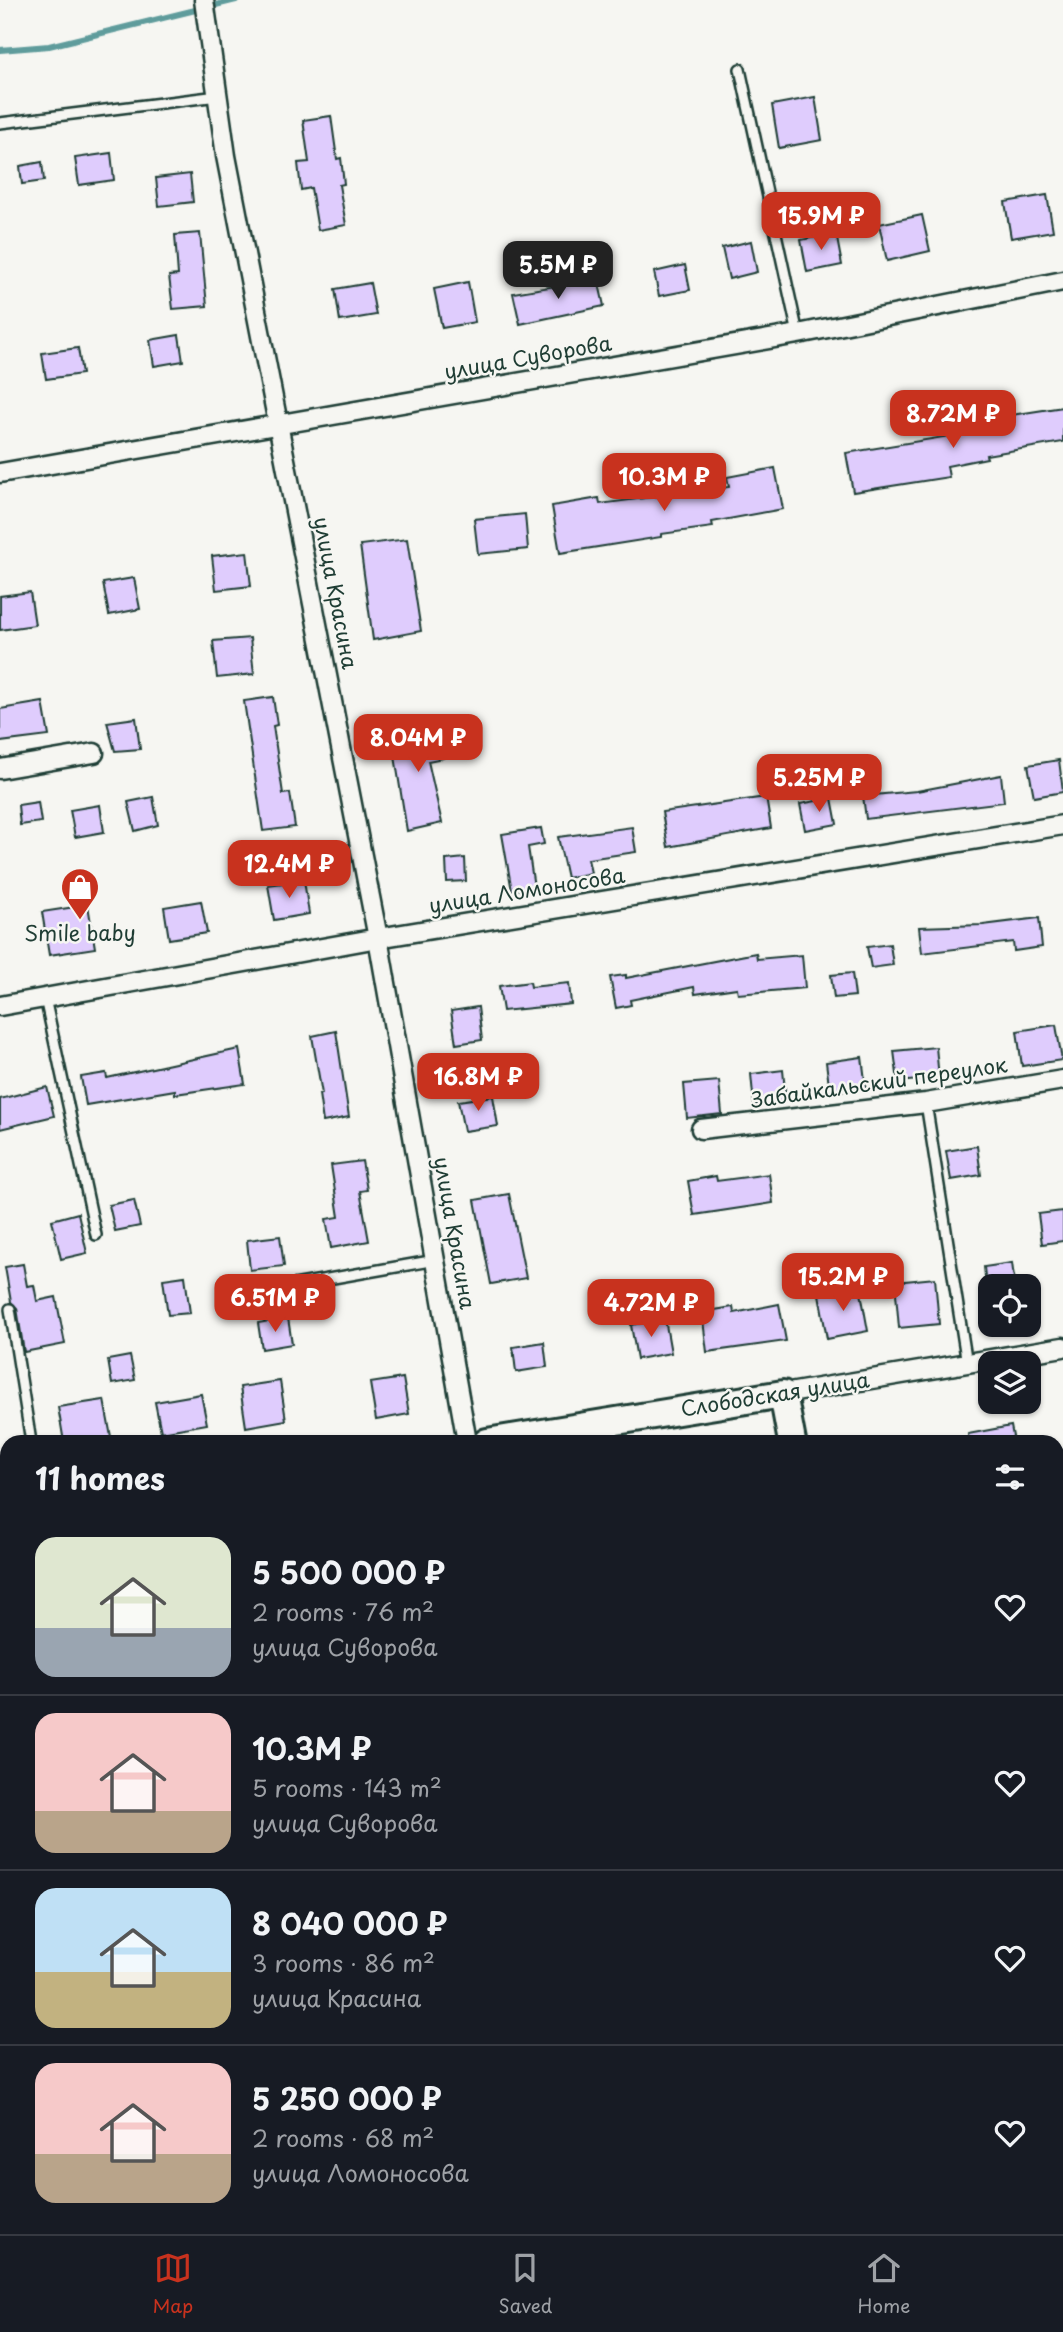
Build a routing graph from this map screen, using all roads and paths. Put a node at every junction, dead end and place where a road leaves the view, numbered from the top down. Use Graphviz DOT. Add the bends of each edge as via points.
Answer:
graph roads {
  1 [pos="204,0"];
  2 [pos="740,69"];
  3 [pos="218,96"];
  4 [pos="0,123"];
  5 [pos="1063,281"];
  6 [pos="798,334"];
  7 [pos="279,424"];
  8 [pos="0,473"];
  9 [pos="94,753"];
  10 [pos="0,769"];
  11 [pos="1063,825"];
  12 [pos="378,938"];
  13 [pos="45,998"];
  14 [pos="0,1006"];
  15 [pos="1063,1080"];
  16 [pos="926,1103"];
  17 [pos="701,1129"];
  18 [pos="96,1235"];
  19 [pos="436,1261"];
  20 [pos="265,1290"];
  21 [pos="10,1308"];
  22 [pos="1063,1347"];
  23 [pos="967,1364"];
  24 [pos="783,1394"];
  25 [pos="30,1435"];
  26 [pos="466,1435"];
  27 [pos="530,1435"];
  28 [pos="791,1435"];
  1 -- 3 [label="street, улица Красина"];
  2 -- 6 [label="lane"];
  3 -- 4 [label="lane"];
  3 -- 7 [label="street, улица Красина"];
  5 -- 6 [label="street, улица Суворова"];
  6 -- 7 [label="street, улица Суворова"];
  7 -- 8 [label="street, улица Суворова"];
  7 -- 12 [label="street, улица Красина"];
  9 -- 10 [label="street"];
  11 -- 12 [label="street, улица Ломоносова"];
  12 -- 13 [label="street, улица Ломоносова"];
  12 -- 19 [label="street, улица Красина"];
  13 -- 14 [label="street, улица Ломоносова"];
  13 -- 18 [label="lane"];
  15 -- 16 [label="street, Забайкальский переулок"];
  16 -- 17 [label="street, Забайкальский переулок"];
  16 -- 23 [label="lane"];
  19 -- 20 [label="lane"];
  19 -- 26 [label="street, улица Красина"];
  21 -- 25 [label="lane"];
  22 -- 23 [label="street, Слободская улица"];
  23 -- 24 [label="street, Слободская улица"];
  24 -- 27 [label="street, Слободская улица"];
  24 -- 28 [label="street"];
}
